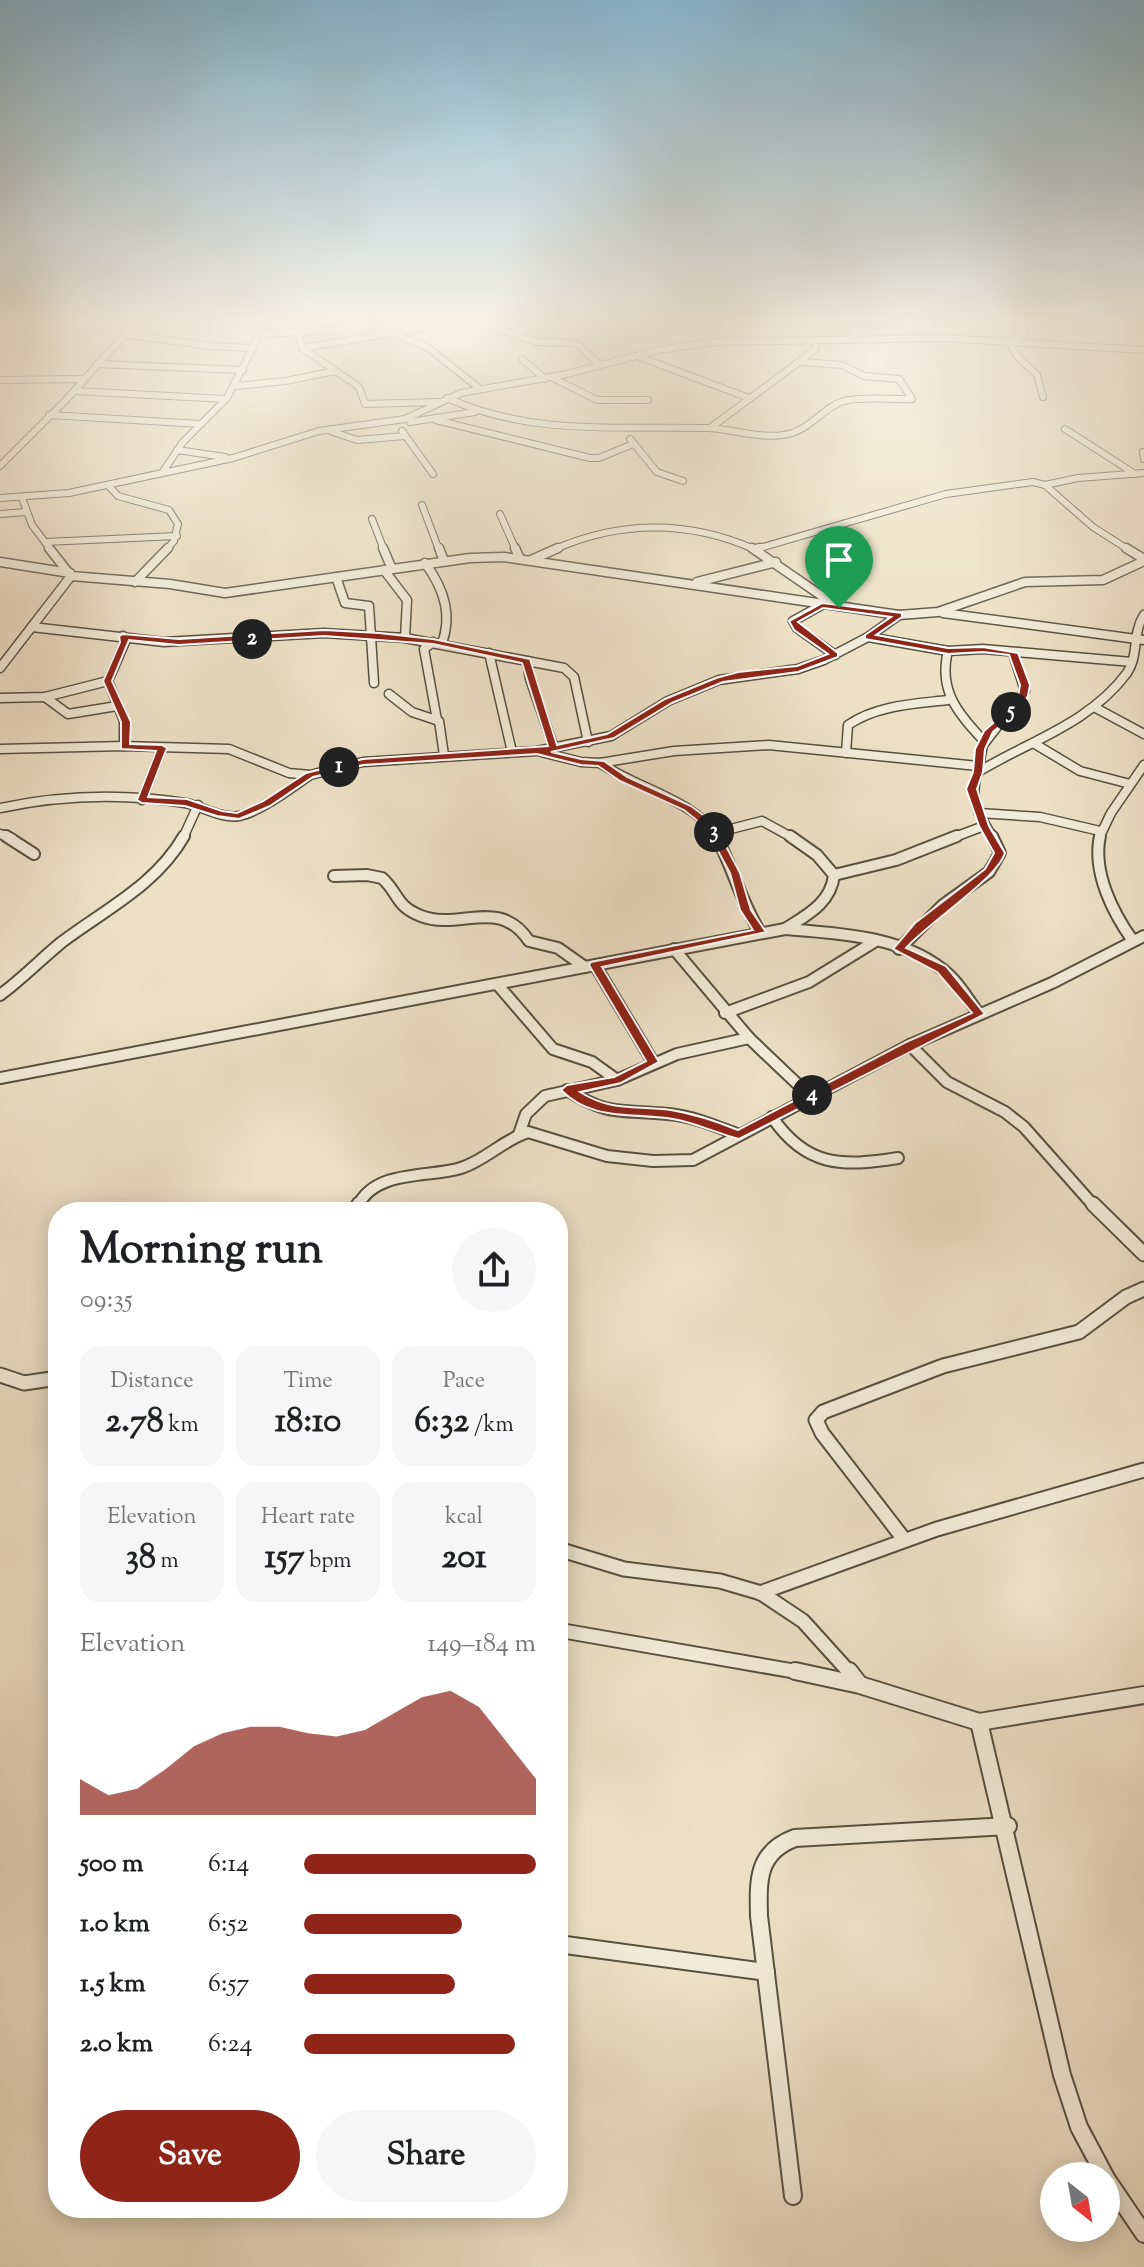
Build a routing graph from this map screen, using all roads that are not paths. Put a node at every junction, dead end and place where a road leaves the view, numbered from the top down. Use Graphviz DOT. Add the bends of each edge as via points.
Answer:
graph roads {
  1 [pos="35,428"];
  2 [pos="197,428"];
  3 [pos="337,428"];
  4 [pos="402,428"];
  5 [pos="468,428"];
  6 [pos="605,428"];
  7 [pos="710,428"];
  8 [pos="802,428"];
  9 [pos="326,429"];
  10 [pos="622,429"];
  11 [pos="1065,429"];
  12 [pos="405,436"];
  13 [pos="633,444"];
  14 [pos="177,450"];
  15 [pos="1143,452"];
  16 [pos="233,458"];
  17 [pos="1144,459"];
  18 [pos="0,466"];
  19 [pos="162,473"];
  20 [pos="433,474"];
  21 [pos="1140,474"];
  22 [pos="683,481"];
  23 [pos="108,485"];
  24 [pos="1045,485"];
  25 [pos="0,498"];
  26 [pos="22,498"];
  27 [pos="422,505"];
  28 [pos="26,512"];
  29 [pos="0,514"];
  30 [pos="500,514"];
  31 [pos="372,519"];
  32 [pos="177,536"];
  33 [pos="45,542"];
  34 [pos="756,549"];
  35 [pos="520,559"];
  36 [pos="531,560"];
  37 [pos="1144,560"];
  38 [pos="444,561"];
  39 [pos="0,562"];
  40 [pos="776,562"];
  41 [pos="425,563"];
  42 [pos="388,570"];
  43 [pos="70,575"];
  44 [pos="336,577"];
  45 [pos="135,582"];
  46 [pos="688,584"];
  47 [pos="822,605"];
  48 [pos="839,608"];
  49 [pos="938,612"];
  50 [pos="899,615"];
  51 [pos="1144,615"];
  52 [pos="32,627"];
  53 [pos="369,635"];
  54 [pos="123,636"];
  55 [pos="868,637"];
  56 [pos="405,638"];
  57 [pos="1140,640"];
  58 [pos="438,642"];
  59 [pos="948,651"];
  60 [pos="0,653"];
  61 [pos="11,653"];
  62 [pos="489,653"];
  63 [pos="1013,653"];
  64 [pos="835,655"];
  65 [pos="527,661"];
  66 [pos="1131,666"];
  67 [pos="0,668"];
  68 [pos="1144,672"];
  69 [pos="108,681"];
  70 [pos="374,683"];
  71 [pos="389,694"];
  72 [pos="45,697"];
  73 [pos="0,698"];
  74 [pos="948,700"];
  75 [pos="117,706"];
  76 [pos="1094,707"];
  77 [pos="437,720"];
  78 [pos="1144,734"];
  79 [pos="984,741"];
  80 [pos="588,742"];
  81 [pos="1035,744"];
  82 [pos="124,746"];
  83 [pos="162,748"];
  84 [pos="554,748"];
  85 [pos="0,749"];
  86 [pos="537,751"];
  87 [pos="512,752"];
  88 [pos="846,753"];
  89 [pos="444,755"];
  90 [pos="600,763"];
  91 [pos="1144,765"];
  92 [pos="978,769"];
  93 [pos="310,775"];
  94 [pos="1130,784"];
  95 [pos="142,800"];
  96 [pos="198,805"];
  97 [pos="0,808"];
  98 [pos="979,813"];
  99 [pos="984,826"];
  100 [pos="1100,831"];
  101 [pos="715,833"];
  102 [pos="0,834"];
  103 [pos="34,854"];
  104 [pos="834,875"];
  105 [pos="334,876"];
  106 [pos="785,929"];
  107 [pos="760,932"];
  108 [pos="1138,939"];
  109 [pos="874,942"];
  110 [pos="674,949"];
  111 [pos="899,949"];
  112 [pos="590,966"];
  113 [pos="497,984"];
  114 [pos="0,995"];
  115 [pos="725,1013"];
  116 [pos="979,1014"];
  117 [pos="749,1038"];
  118 [pos="910,1045"];
  119 [pos="653,1062"];
  120 [pos="0,1078"];
  121 [pos="617,1080"];
  122 [pos="567,1090"];
  123 [pos="810,1096"];
  124 [pos="772,1117"];
  125 [pos="752,1127"];
  126 [pos="519,1134"];
  127 [pos="739,1135"];
  128 [pos="785,1136"];
  129 [pos="898,1158"];
  130 [pos="360,1202"];
  131 [pos="1144,1254"];
  132 [pos="1144,1289"];
  133 [pos="0,1375"];
  134 [pos="48,1379"];
  135 [pos="1144,1470"];
  136 [pos="903,1538"];
  137 [pos="568,1552"];
  138 [pos="760,1593"];
  139 [pos="568,1632"];
  140 [pos="860,1685"];
  141 [pos="1144,1695"];
  142 [pos="979,1722"];
  143 [pos="1008,1826"];
  144 [pos="568,1945"];
  145 [pos="766,1972"];
  146 [pos="1096,2162"];
  147 [pos="793,2196"];
  148 [pos="1120,2199"];
  149 [pos="1144,2234"];
  1 -- 18 [label="street"];
  2 -- 14 [label="street"];
  3 -- 9 [label="street"];
  4 -- 12 [label="street"];
  5 -- 13 [label="street" via="590,458"];
  6 -- 10 [label="street"];
  7 -- 8 [label="street" via="788,434"];
  7 -- 10 [label="street"];
  9 -- 12 [label="street" via="357,440"];
  9 -- 16 [label="street"];
  10 -- 13 [label="street"];
  11 -- 21 [label="street"];
  12 -- 20 [label="street"];
  13 -- 22 [label="street" via="657,472"];
  14 -- 16 [label="street"];
  14 -- 19 [label="street"];
  15 -- 17 [label="street"];
  16 -- 19 [label="street"];
  19 -- 23 [label="street"];
  21 -- 24 [label="street"];
  23 -- 26 [label="street"];
  23 -- 32 [label="street" via="118,496 173,512"];
  24 -- 34 [label="street" via="1027,482 946,494"];
  24 -- 37 [label="street" via="1093,527"];
  25 -- 26 [label="street"];
  26 -- 28 [label="street"];
  27 -- 38 [label="street"];
  28 -- 29 [label="street"];
  28 -- 33 [label="street"];
  30 -- 35 [label="street"];
  31 -- 42 [label="street"];
  32 -- 33 [label="street"];
  32 -- 45 [label="street"];
  33 -- 43 [label="street"];
  34 -- 36 [label="street" via="706,529 679,525 582,537"];
  34 -- 40 [label="street"];
  35 -- 36 [label="street"];
  35 -- 38 [label="street"];
  36 -- 46 [label="street"];
  37 -- 49 [label="street" via="1103,580 1025,582"];
  38 -- 41 [label="street"];
  39 -- 43 [label="street"];
  40 -- 46 [label="street"];
  40 -- 48 [label="street"];
  41 -- 42 [label="street"];
  41 -- 58 [label="street" via="444,594 448,631"];
  42 -- 44 [label="street"];
  42 -- 56 [label="street" via="407,600"];
  43 -- 45 [label="street"];
  43 -- 52 [label="street"];
  44 -- 45 [label="street" via="225,593"];
  44 -- 53 [label="street" via="345,603 369,606"];
  46 -- 47 [label="street"];
  47 -- 48 [label="street"];
  47 -- 64 [label="street" via="793,621"];
  48 -- 50 [label="street"];
  49 -- 50 [label="street"];
  49 -- 57 [label="street"];
  50 -- 55 [label="street"];
  51 -- 57 [label="street" via="1138,623"];
  52 -- 54 [label="street"];
  52 -- 61 [label="street"];
  53 -- 54 [label="street" via="179,642"];
  53 -- 56 [label="street"];
  53 -- 70 [label="street"];
  54 -- 69 [label="street"];
  55 -- 59 [label="street"];
  55 -- 64 [label="street"];
  56 -- 58 [label="street"];
  57 -- 66 [label="street"];
  58 -- 62 [label="street"];
  58 -- 77 [label="street" via="424,649"];
  59 -- 63 [label="street"];
  59 -- 74 [label="street" via="943,666"];
  60 -- 61 [label="street"];
  61 -- 67 [label="street"];
  62 -- 65 [label="street"];
  62 -- 87 [label="street"];
  63 -- 66 [label="street"];
  63 -- 79 [label="street" via="1025,691"];
  64 -- 80 [label="street" via="798,669 719,680 650,711 626,729"];
  65 -- 80 [label="street" via="571,672"];
  65 -- 84 [label="street"];
  66 -- 68 [label="street"];
  66 -- 76 [label="street"];
  69 -- 72 [label="street"];
  69 -- 75 [label="street"];
  71 -- 77 [label="street" via="412,712"];
  72 -- 73 [label="street"];
  72 -- 75 [label="street" via="68,714"];
  74 -- 79 [label="street"];
  74 -- 88 [label="street" via="854,720 848,725"];
  75 -- 82 [label="street" via="128,733"];
  76 -- 78 [label="street"];
  76 -- 81 [label="street"];
  77 -- 89 [label="street"];
  79 -- 92 [label="street"];
  80 -- 84 [label="street"];
  81 -- 92 [label="street"];
  81 -- 94 [label="street" via="1080,771"];
  82 -- 83 [label="street"];
  82 -- 85 [label="street"];
  83 -- 93 [label="street" via="229,749 289,773"];
  83 -- 95 [label="street"];
  84 -- 86 [label="street"];
  86 -- 87 [label="street"];
  86 -- 90 [label="street"];
  87 -- 89 [label="street"];
  88 -- 90 [label="street" via="737,745"];
  88 -- 92 [label="street"];
  89 -- 93 [label="street" via="363,762"];
  90 -- 101 [label="street" via="688,808"];
  91 -- 94 [label="street"];
  92 -- 98 [label="street" via="971,789"];
  93 -- 96 [label="street" via="239,816"];
  94 -- 100 [label="street"];
  95 -- 96 [label="street"];
  95 -- 97 [label="street" via="69,796"];
  96 -- 114 [label="street" via="176,852 152,880 64,941"];
  98 -- 99 [label="street"];
  98 -- 100 [label="street" via="1040,817"];
  99 -- 104 [label="street" via="896,860"];
  99 -- 111 [label="street" via="1000,853 997,861 919,925"];
  100 -- 108 [label="street" via="1099,864 1118,923"];
  101 -- 104 [label="street" via="770,823 817,855"];
  101 -- 107 [label="street"];
  102 -- 103 [label="street"];
  104 -- 106 [label="street" via="828,896"];
  105 -- 112 [label="street" via="386,879 399,904 420,916 510,921 520,925 529,941 558,948"];
  106 -- 107 [label="street"];
  106 -- 109 [label="street"];
  107 -- 110 [label="street"];
  108 -- 116 [label="street"];
  109 -- 111 [label="street"];
  109 -- 115 [label="street" via="809,982"];
  110 -- 112 [label="street"];
  110 -- 115 [label="street"];
  111 -- 116 [label="street" via="942,969"];
  112 -- 113 [label="street"];
  112 -- 119 [label="street"];
  113 -- 120 [label="street"];
  113 -- 121 [label="street" via="543,1041 592,1062"];
  115 -- 117 [label="street"];
  116 -- 118 [label="street"];
  117 -- 119 [label="street"];
  117 -- 123 [label="street"];
  118 -- 123 [label="street"];
  118 -- 131 [label="street" via="947,1082 1024,1127"];
  119 -- 121 [label="street"];
  121 -- 122 [label="street"];
  122 -- 126 [label="street" via="537,1102"];
  122 -- 127 [label="street" via="609,1111 670,1114"];
  123 -- 124 [label="street"];
  124 -- 125 [label="street"];
  124 -- 128 [label="street"];
  125 -- 127 [label="street"];
  125 -- 128 [label="street"];
  126 -- 127 [label="street" via="538,1133 581,1150 663,1162 693,1160"];
  126 -- 130 [label="street" via="461,1168 379,1186"];
  128 -- 129 [label="street" via="830,1164 859,1166"];
  132 -- 136 [label="street" via="1132,1292 1081,1331 918,1375 823,1412 816,1420 822,1433"];
  133 -- 134 [label="street" via="24,1383"];
  135 -- 136 [label="street"];
  136 -- 138 [label="street"];
  137 -- 138 [label="street" via="642,1572"];
  138 -- 140 [label="street" via="812,1628"];
  139 -- 140 [label="street"];
  140 -- 142 [label="street"];
  141 -- 142 [label="street"];
  142 -- 143 [label="street"];
  143 -- 145 [label="street" via="824,1835 780,1843 767,1855 761,1876"];
  143 -- 146 [label="street" via="1068,2100"];
  144 -- 145 [label="street"];
  145 -- 147 [label="street"];
  148 -- 149 [label="street"];
}
